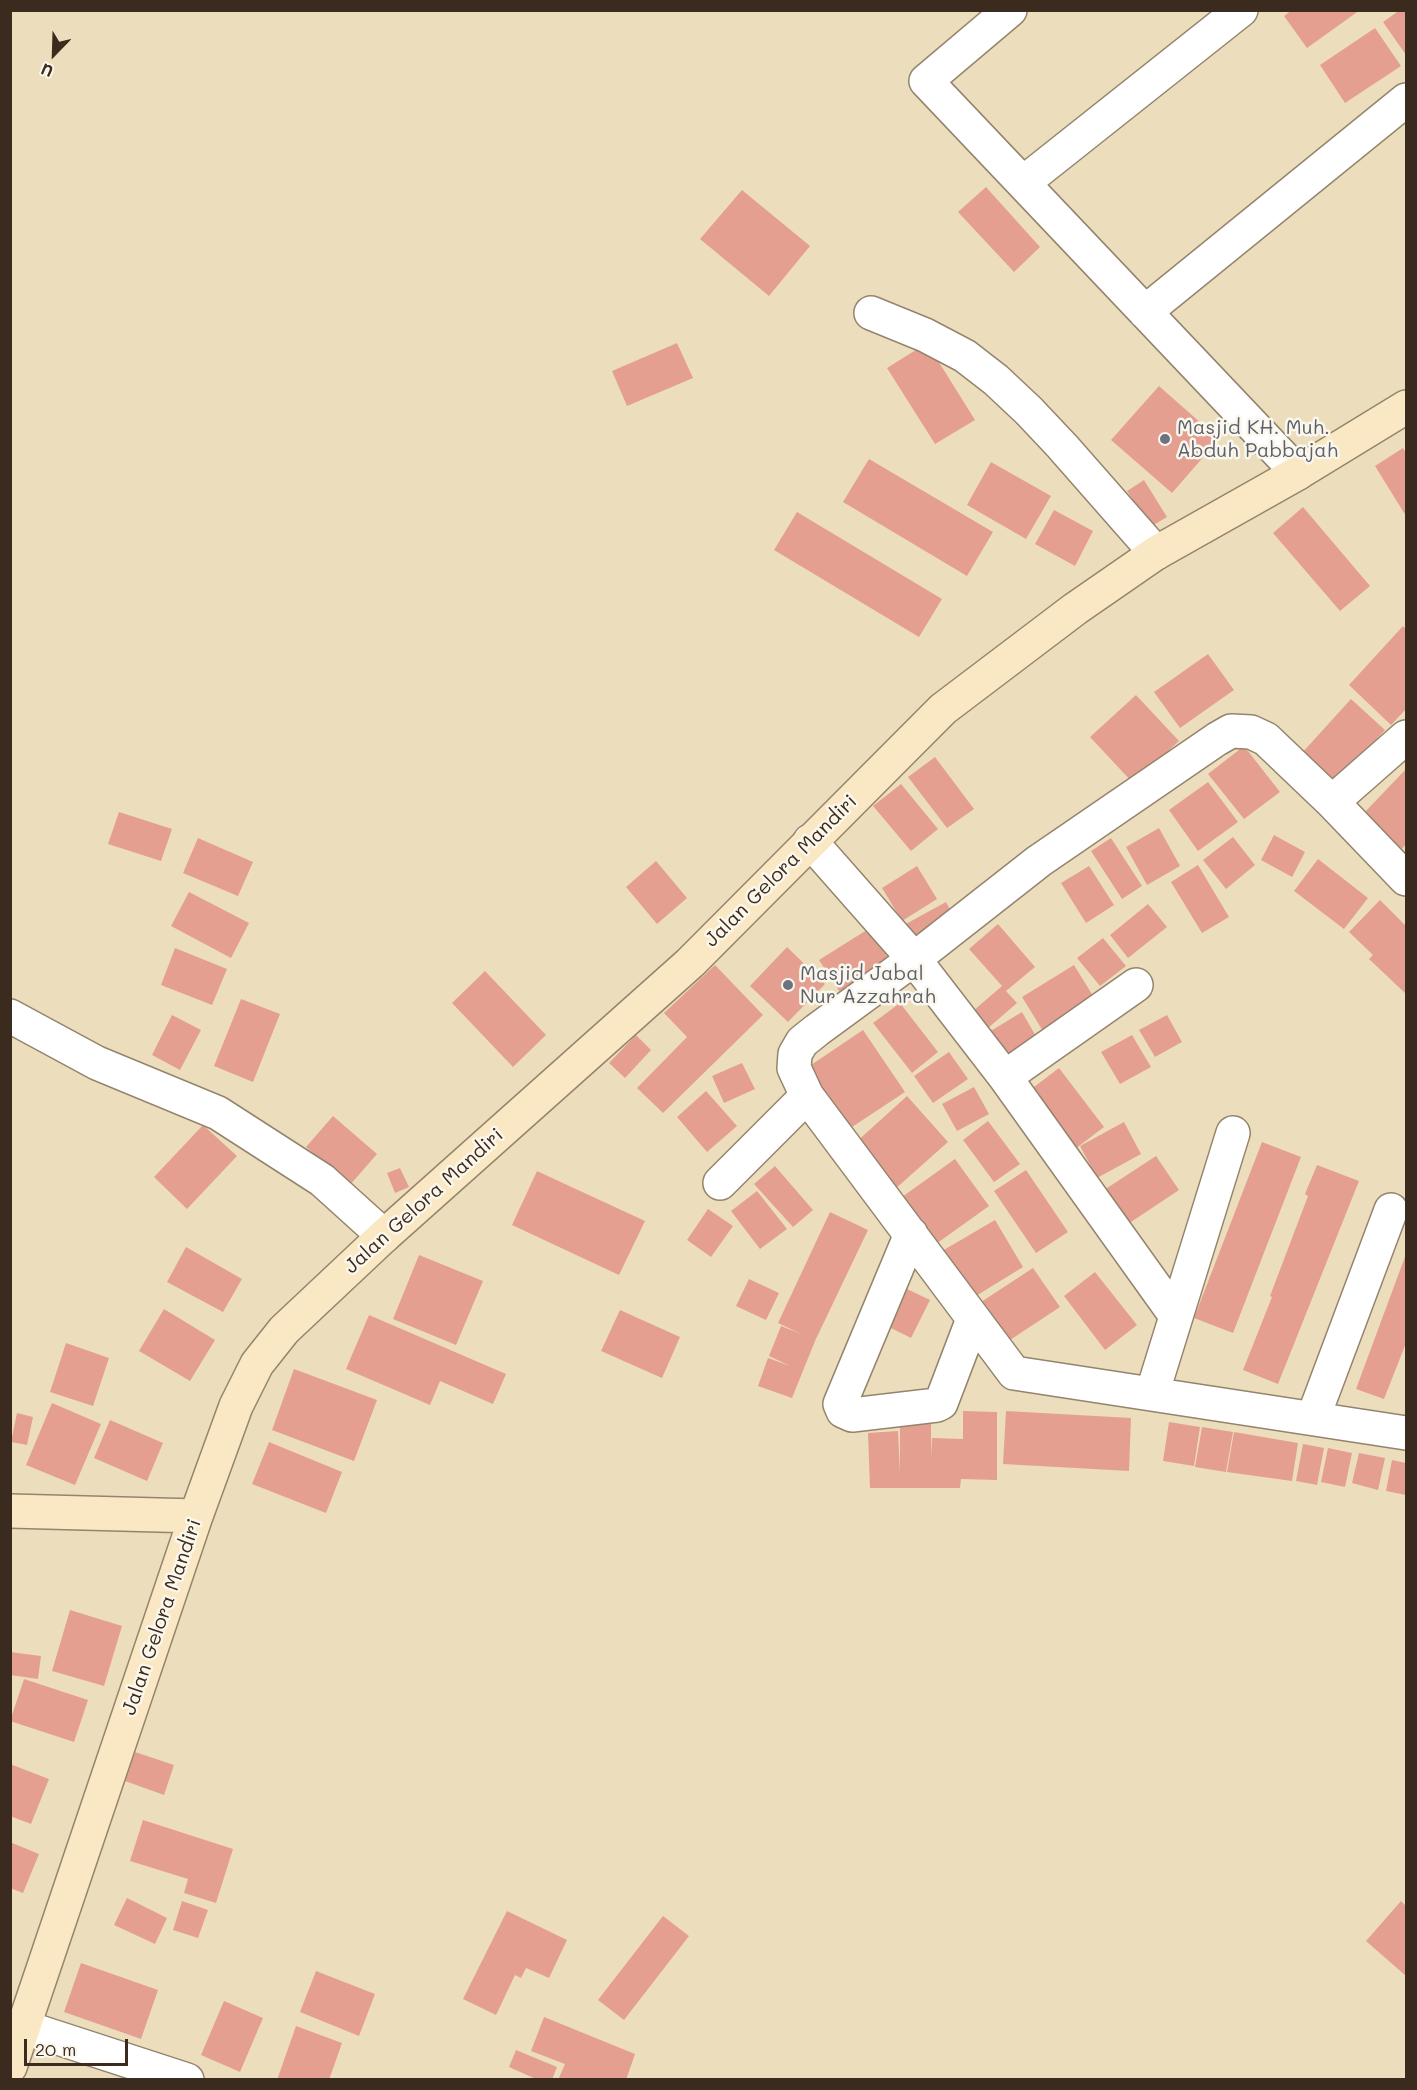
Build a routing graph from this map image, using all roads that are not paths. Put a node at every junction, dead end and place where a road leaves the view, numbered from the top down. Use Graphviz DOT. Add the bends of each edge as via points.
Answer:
graph roads {
  1 [pos="1010,10"];
  2 [pos="1241,10"];
  3 [pos="1407,100"];
  4 [pos="1023,183"];
  5 [pos="1145,312"];
  6 [pos="871,313"];
  7 [pos="1407,407"];
  8 [pos="1298,473"];
  9 [pos="1156,554"];
  10 [pos="1407,737"];
  11 [pos="1332,802"];
  12 [pos="810,841"];
  13 [pos="1407,879"];
  14 [pos="914,958"];
  15 [pos="1136,985"];
  16 [pos="10,1016"];
  17 [pos="1005,1077"];
  18 [pos="807,1096"];
  19 [pos="1233,1133"];
  20 [pos="720,1183"];
  21 [pos="1391,1210"];
  22 [pos="911,1234"];
  23 [pos="384,1236"];
  24 [pos="1176,1316"];
  25 [pos="974,1319"];
  26 [pos="1152,1394"];
  27 [pos="1313,1418"];
  28 [pos="1407,1432"];
  29 [pos="10,1511"];
  30 [pos="196,1516"];
  31 [pos="24,2027"];
  32 [pos="10,2067"];
  33 [pos="187,2079"];
  1 -- 4 [label="street" via="926,81"];
  2 -- 4 [label="street"];
  3 -- 5 [label="street"];
  4 -- 5 [label="street"];
  5 -- 8 [label="street"];
  6 -- 9 [label="street" via="955,351 996,380 1062,446"];
  7 -- 8 [label="street, Jalan Gelora Mandiri"];
  8 -- 9 [label="street, Jalan Gelora Mandiri"];
  9 -- 12 [label="street, Jalan Gelora Mandiri" via="1075,609 943,709"];
  10 -- 11 [label="street"];
  11 -- 13 [label="street"];
  11 -- 14 [label="street" via="1266,740 1251,732 1231,731 1039,861"];
  12 -- 14 [label="street"];
  12 -- 23 [label="street, Jalan Gelora Mandiri" via="690,963"];
  14 -- 17 [label="street"];
  14 -- 18 [label="street" via="802,1042 795,1054 794,1068"];
  15 -- 17 [label="street"];
  16 -- 23 [label="street" via="97,1063 218,1113 322,1180"];
  17 -- 24 [label="street"];
  18 -- 20 [label="street"];
  18 -- 22 [label="street"];
  19 -- 24 [label="street"];
  21 -- 27 [label="street"];
  22 -- 25 [label="street"];
  22 -- 25 [label="street" via="840,1404 843,1411 852,1415 941,1403"];
  23 -- 30 [label="street, Jalan Gelora Mandiri" via="284,1330 257,1364 236,1406"];
  24 -- 26 [label="street"];
  25 -- 26 [label="street" via="1014,1373"];
  26 -- 27 [label="street"];
  27 -- 28 [label="street"];
  29 -- 30 [label="street"];
  30 -- 31 [label="street, Jalan Gelora Mandiri"];
  31 -- 32 [label="street, Jalan Gelora Mandiri"];
  31 -- 33 [label="street"];
}
